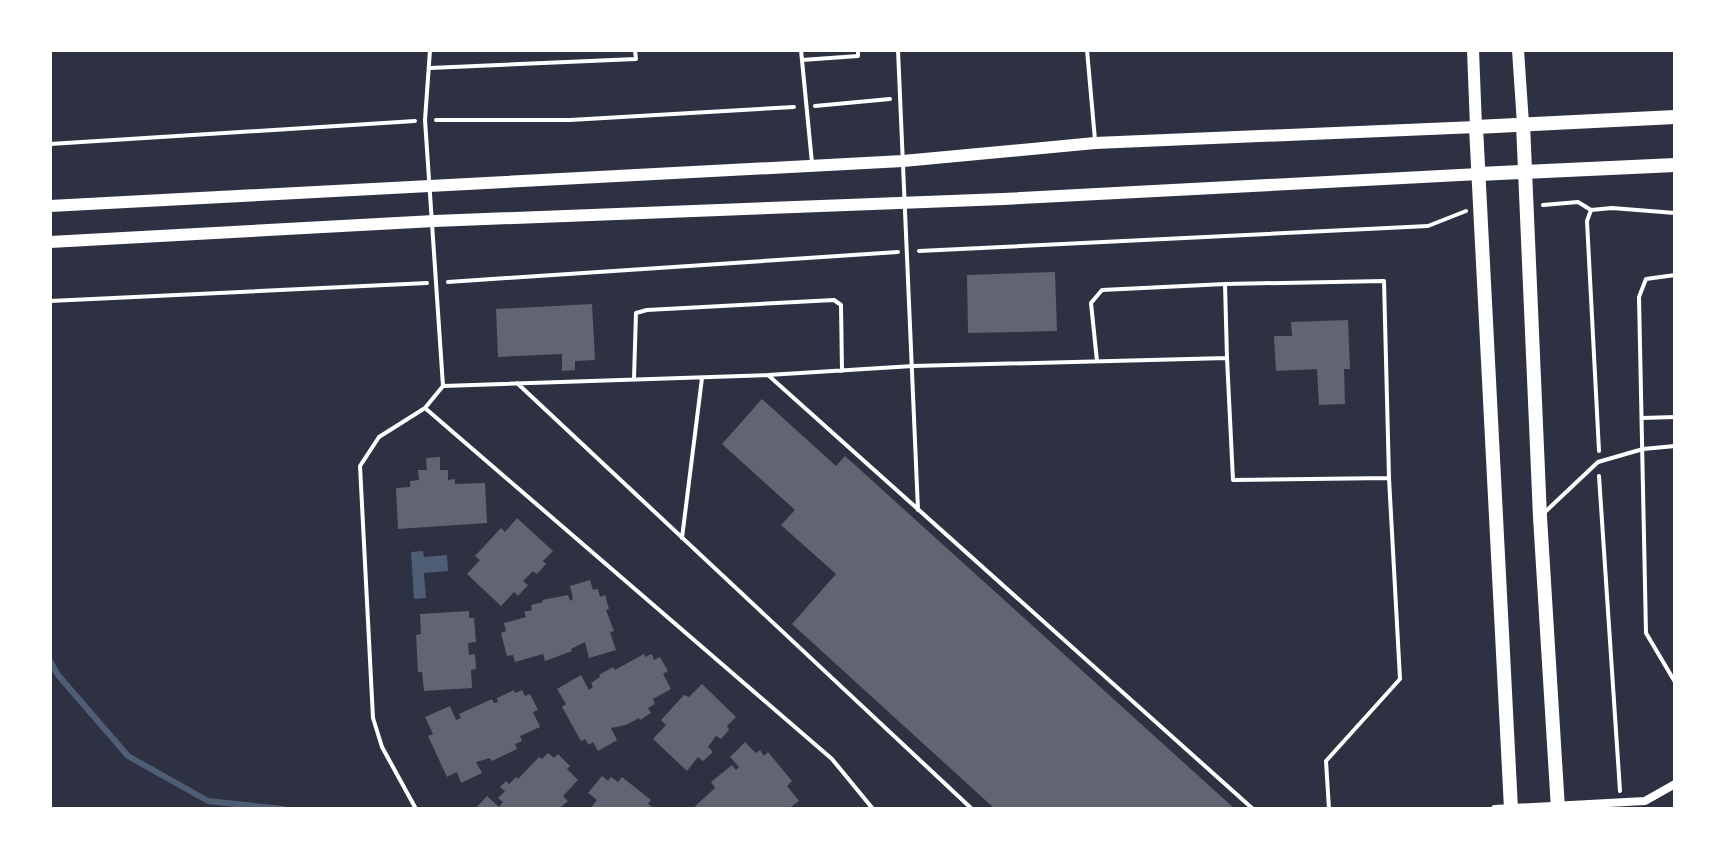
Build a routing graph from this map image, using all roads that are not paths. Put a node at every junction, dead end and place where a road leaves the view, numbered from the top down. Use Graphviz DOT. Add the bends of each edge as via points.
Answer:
graph roads {
  1 [pos="430,50"];
  2 [pos="635,50"];
  3 [pos="801,50"];
  4 [pos="830,50"];
  5 [pos="858,50"];
  6 [pos="898,50"];
  7 [pos="1087,50"];
  8 [pos="1473,50"];
  9 [pos="1518,50"];
  10 [pos="830,58"];
  11 [pos="802,60"];
  12 [pos="430,68"];
  13 [pos="1675,117"];
  14 [pos="1523,124"];
  15 [pos="1476,127"];
  16 [pos="1095,143"];
  17 [pos="903,161"];
  18 [pos="812,165"];
  19 [pos="1675,165"];
  20 [pos="1526,172"];
  21 [pos="1479,174"];
  22 [pos="431,186"];
  23 [pos="905,202"];
  24 [pos="50,206"];
  25 [pos="434,221"];
  26 [pos="50,242"];
  27 [pos="1675,275"];
  28 [pos="1225,284"];
  29 [pos="1227,358"];
  30 [pos="1097,361"];
  31 [pos="913,366"];
  32 [pos="842,371"];
  33 [pos="768,375"];
  34 [pos="634,378"];
  35 [pos="702,378"];
  36 [pos="517,383"];
  37 [pos="443,386"];
  38 [pos="425,408"];
  39 [pos="1675,417"];
  40 [pos="1642,418"];
  41 [pos="1675,446"];
  42 [pos="1643,449"];
  43 [pos="1389,478"];
  44 [pos="918,510"];
  45 [pos="1540,517"];
  46 [pos="682,538"];
  47 [pos="1675,682"];
  48 [pos="1675,784"];
  49 [pos="1558,808"];
  50 [pos="416,809"];
  51 [pos="873,809"];
  52 [pos="972,809"];
  53 [pos="1253,809"];
  54 [pos="1329,809"];
  55 [pos="1495,809"];
  56 [pos="1511,809"];
  1 -- 12 [label="lane"];
  2 -- 12 [label="lane" via="636,59"];
  3 -- 11 [label="lane"];
  4 -- 10 [label="lane"];
  5 -- 10 [label="lane" via="858,56"];
  6 -- 17 [label="lane"];
  7 -- 16 [label="lane"];
  8 -- 15 [label="main road"];
  9 -- 14 [label="main road"];
  10 -- 11 [label="lane"];
  11 -- 18 [label="lane"];
  12 -- 22 [label="lane" via="425,120"];
  13 -- 14 [label="highway"];
  14 -- 15 [label="highway"];
  14 -- 20 [label="highway"];
  15 -- 16 [label="main road"];
  15 -- 21 [label="highway"];
  16 -- 17 [label="main road"];
  17 -- 18 [label="main road"];
  17 -- 23 [label="lane"];
  18 -- 22 [label="main road"];
  19 -- 20 [label="highway"];
  20 -- 21 [label="highway"];
  20 -- 45 [label="highway"];
  21 -- 23 [label="main road"];
  21 -- 56 [label="highway"];
  22 -- 24 [label="main road"];
  22 -- 25 [label="lane"];
  23 -- 25 [label="main road"];
  23 -- 31 [label="lane"];
  25 -- 26 [label="main road"];
  25 -- 37 [label="lane"];
  27 -- 40 [label="lane" via="1646,279 1639,297"];
  28 -- 29 [label="lane"];
  28 -- 30 [label="lane" via="1102,290 1091,303"];
  28 -- 43 [label="lane" via="1384,281"];
  29 -- 30 [label="lane"];
  29 -- 43 [label="lane" via="1233,480"];
  30 -- 31 [label="lane"];
  31 -- 32 [label="lane"];
  31 -- 44 [label="lane"];
  32 -- 33 [label="lane"];
  32 -- 34 [label="lane" via="841,305 834,300 636,313"];
  33 -- 35 [label="lane"];
  33 -- 44 [label="lane"];
  34 -- 35 [label="lane"];
  34 -- 36 [label="lane"];
  35 -- 46 [label="lane"];
  36 -- 37 [label="lane"];
  36 -- 46 [label="lane"];
  37 -- 38 [label="lane"];
  38 -- 50 [label="lane" via="379,437 360,466 373,718 382,747"];
  38 -- 51 [label="lane" via="832,759"];
  39 -- 40 [label="lane"];
  40 -- 42 [label="lane"];
  41 -- 42 [label="lane"];
  42 -- 45 [label="lane" via="1598,462"];
  42 -- 47 [label="lane" via="1646,633"];
  43 -- 54 [label="lane" via="1400,679 1326,761"];
  44 -- 53 [label="lane"];
  45 -- 49 [label="highway"];
  46 -- 52 [label="lane"];
  48 -- 49 [label="street" via="1645,801"];
  49 -- 56 [label="street"];
  55 -- 56 [label="street"];
}
